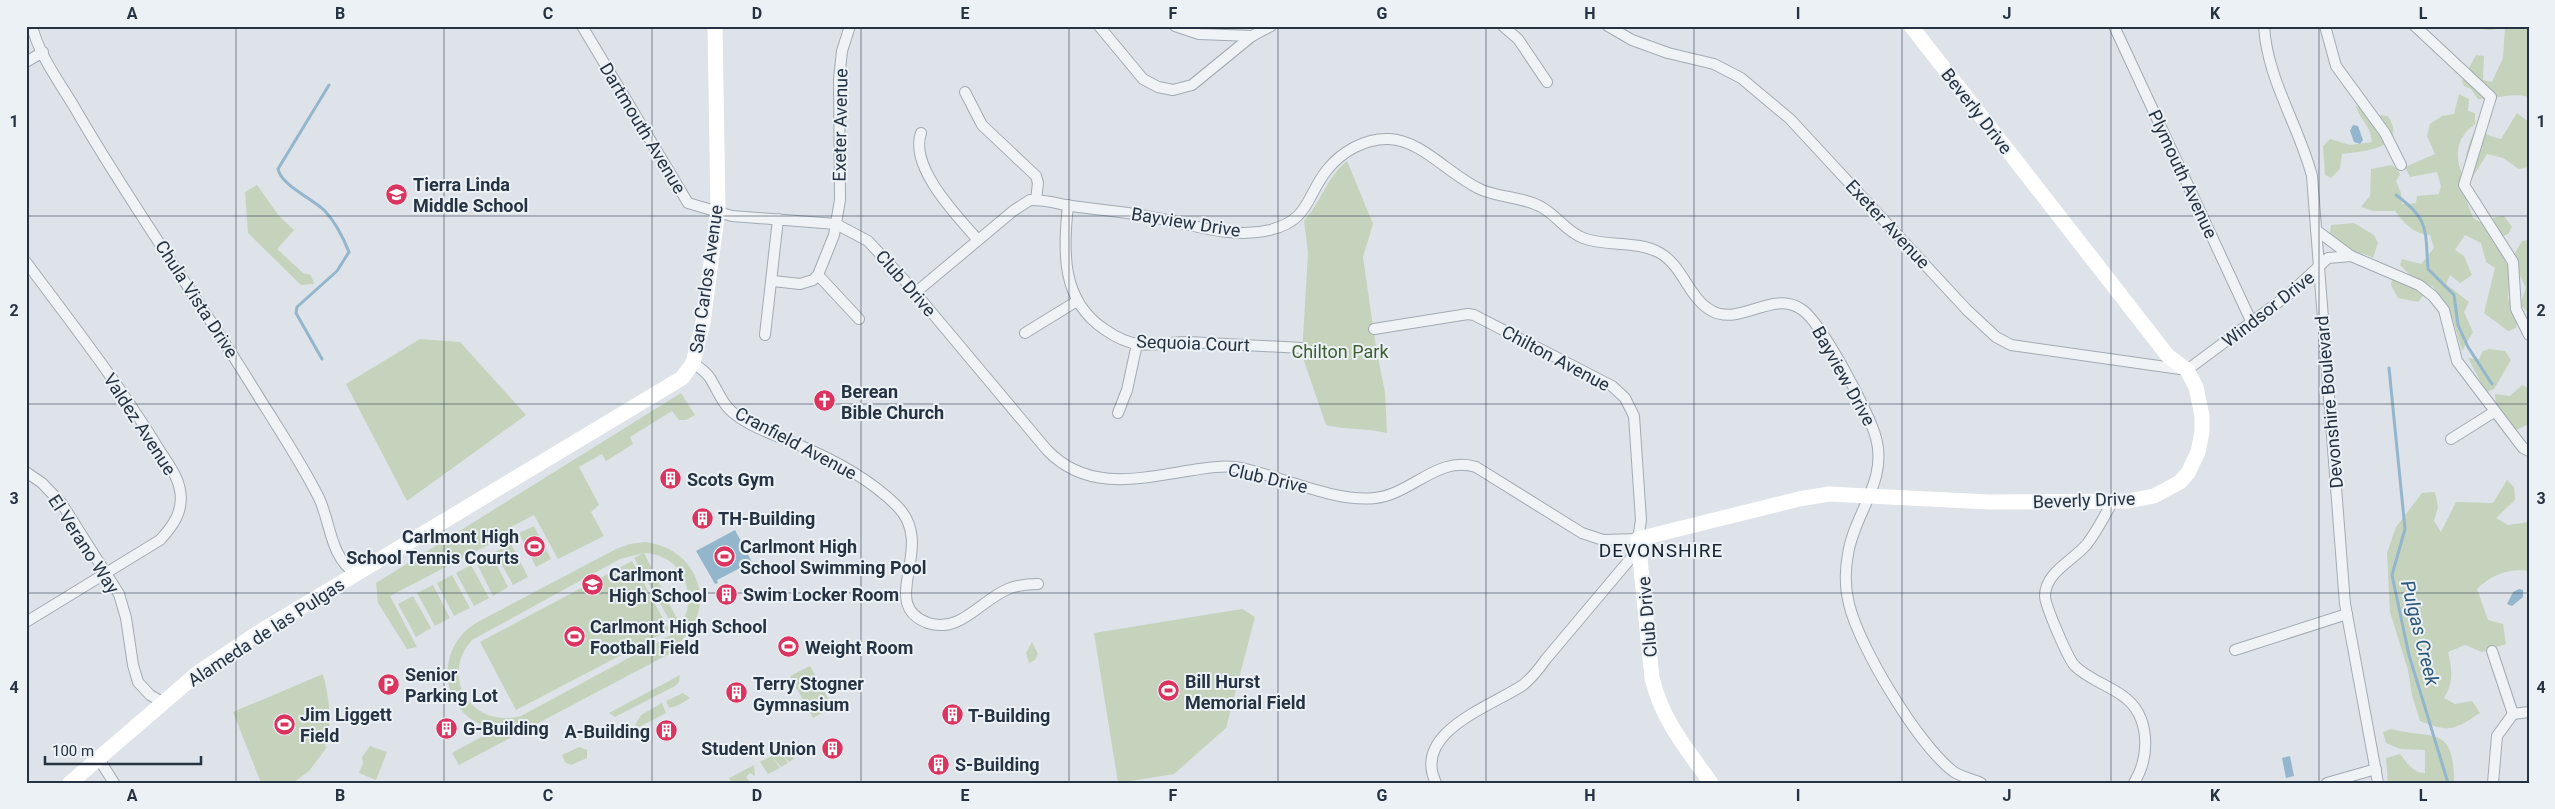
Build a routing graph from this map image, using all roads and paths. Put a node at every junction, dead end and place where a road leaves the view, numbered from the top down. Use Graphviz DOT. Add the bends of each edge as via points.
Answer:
graph roads {
  1 [pos="32,26"];
  2 [pos="582,26"];
  3 [pos="715,26"];
  4 [pos="850,26"];
  5 [pos="1099,26"];
  6 [pos="1175,26"];
  7 [pos="1271,26"];
  8 [pos="1503,26"];
  9 [pos="1608,26"];
  10 [pos="1911,26"];
  11 [pos="2114,26"];
  12 [pos="2264,26"];
  13 [pos="2325,26"];
  14 [pos="2415,26"];
  15 [pos="1252,36"];
  16 [pos="42,52"];
  17 [pos="26,62"];
  18 [pos="1547,82"];
  19 [pos="965,92"];
  20 [pos="921,133"];
  21 [pos="2401,165"];
  22 [pos="1036,200"];
  23 [pos="1068,205"];
  24 [pos="718,210"];
  25 [pos="778,219"];
  26 [pos="836,224"];
  27 [pos="2316,230"];
  28 [pos="978,240"];
  29 [pos="2351,256"];
  30 [pos="26,262"];
  31 [pos="2318,270"];
  32 [pos="818,275"];
  33 [pos="772,281"];
  34 [pos="915,293"];
  35 [pos="1077,301"];
  36 [pos="859,319"];
  37 [pos="2252,323"];
  38 [pos="1374,328"];
  39 [pos="1025,333"];
  40 [pos="764,334"];
  41 [pos="2529,335"];
  42 [pos="1137,344"];
  43 [pos="1302,348"];
  44 [pos="694,362"];
  45 [pos="2187,370"];
  46 [pos="2494,412"];
  47 [pos="1118,413"];
  48 [pos="578,439"];
  49 [pos="2451,439"];
  50 [pos="2529,451"];
  51 [pos="26,472"];
  52 [pos="1872,495"];
  53 [pos="2113,501"];
  54 [pos="1638,539"];
  55 [pos="105,574"];
  56 [pos="356,574"];
  57 [pos="1038,584"];
  58 [pos="2347,614"];
  59 [pos="26,622"];
  60 [pos="2235,650"];
  61 [pos="2492,651"];
  62 [pos="162,702"];
  63 [pos="2529,712"];
  64 [pos="2513,714"];
  65 [pos="99,759"];
  66 [pos="2376,769"];
  67 [pos="70,783"];
  68 [pos="114,783"];
  69 [pos="1436,783"];
  70 [pos="1710,783"];
  71 [pos="1981,783"];
  72 [pos="2134,783"];
  73 [pos="2327,783"];
  74 [pos="2378,783"];
  75 [pos="2493,783"];
  1 -- 16 [label="street, Chula Vista Drive"];
  2 -- 24 [label="street, Dartmouth Avenue" via="688,203"];
  3 -- 24 [label="street, San Carlos Avenue"];
  4 -- 26 [label="street, Exeter Avenue" via="839,78 840,200"];
  5 -- 15 [label="street" via="1143,79 1168,90 1180,90 1192,84"];
  6 -- 15 [label="street" via="1200,34"];
  7 -- 15 [label="street"];
  8 -- 18 [label="street" via="1518,39"];
  9 -- 45 [label="street, Exeter Avenue" via="1632,40 1714,64 1741,78 1790,119 1967,310 1996,337 2026,349"];
  10 -- 45 [label="street, Beverly Drive" via="2168,356"];
  11 -- 37 [label="street, Plymouth Avenue"];
  12 -- 27 [label="street, Devonshire Boulevard" via="2276,79 2312,176"];
  13 -- 21 [label="street" via="2336,66 2385,133"];
  14 -- 41 [label="street" via="2491,97 2464,185 2513,262 2516,309"];
  16 -- 17 [label="street"];
  16 -- 56 [label="street, Chula Vista Drive" via="91,136 214,323 284,438 319,498 335,548 345,566"];
  19 -- 22 [label="street" via="982,124 1036,176"];
  20 -- 28 [label="street" via="918,146 932,181 944,202"];
  22 -- 23 [label="street, Bayview Drive"];
  22 -- 28 [label="street" via="1024,204"];
  23 -- 35 [label="street, Sequoia Court" via="1065,260"];
  23 -- 52 [label="street, Bayview Drive" via="1151,216 1211,230 1265,231 1283,226 1297,217 1308,205 1327,170 1341,156 1366,142 1388,139 1409,144 1472,186 1544,208 1574,234 1648,248 1663,255 1702,302 1716,312 1728,315 1781,302 1803,310 1822,334 1874,432 1878,457"];
  24 -- 25 [label="street, Club Drive" via="732,216"];
  24 -- 44 [label="street, San Carlos Avenue" via="703,322"];
  25 -- 26 [label="street, Club Drive"];
  25 -- 33 [label="street"];
  26 -- 32 [label="street, Exeter Avenue"];
  26 -- 34 [label="street, Club Drive" via="868,241"];
  27 -- 29 [label="street"];
  27 -- 31 [label="street, Devonshire Boulevard"];
  28 -- 34 [label="street"];
  29 -- 31 [label="street, Windsor Drive" via="2328,258"];
  29 -- 46 [label="street" via="2419,285 2433,296 2444,310 2457,361"];
  30 -- 55 [label="street, Valdez Avenue" via="139,418 172,470 180,490 180,506 174,525 160,540"];
  31 -- 37 [label="street, Windsor Drive"];
  31 -- 58 [label="street, Devonshire Boulevard"];
  32 -- 33 [label="street" via="800,284"];
  32 -- 36 [label="street"];
  33 -- 40 [label="street"];
  34 -- 54 [label="street, Club Drive" via="1047,450 1082,474 1114,481 1226,466 1360,499 1374,499 1399,493 1440,468 1463,464 1476,467 1582,533 1603,540"];
  35 -- 39 [label="street"];
  35 -- 42 [label="street, Sequoia Court" via="1103,328"];
  37 -- 45 [label="street, Windsor Drive"];
  38 -- 54 [label="street, Chilton Avenue" via="1474,315 1619,392 1634,416 1641,520"];
  42 -- 43 [label="street, Sequoia Court" via="1189,342"];
  42 -- 47 [label="street" via="1124,403"];
  44 -- 48 [label="street, San Carlos Avenue" via="682,378"];
  44 -- 57 [label="street, Cranfield Avenue" via="736,415 839,463 898,506 910,523 912,534 912,560 905,588 910,609 918,618 947,626 1007,590"];
  45 -- 53 [label="street, Beverly Drive" via="2196,387 2202,416 2198,452 2188,473 2180,482 2154,496"];
  46 -- 49 [label="street"];
  46 -- 50 [label="street"];
  48 -- 56 [label="street, Alameda de las Pulgas"];
  51 -- 55 [label="street, El Verano Way" via="62,504"];
  52 -- 53 [label="street, Beverly Drive" via="1989,502"];
  52 -- 54 [label="street, Beverly Drive" via="1829,494 1799,498"];
  52 -- 71 [label="street, Bayview Drive" via="1861,512 1848,552 1846,585 1854,622 1884,680 1922,741 1956,773"];
  53 -- 72 [label="street" via="2089,542 2051,578 2045,596 2069,659 2077,668 2126,697 2142,720 2146,753"];
  54 -- 69 [label="street, Chilton Avenue" via="1622,571 1533,677 1445,732 1432,759 1431,769"];
  54 -- 70 [label="street, Club Drive" via="1656,695 1667,721"];
  55 -- 59 [label="street, Valdez Avenue"];
  55 -- 62 [label="street, El Verano Way" via="119,594 138,682"];
  56 -- 62 [label="street, Alameda de las Pulgas" via="261,631 199,672"];
  58 -- 60 [label="street"];
  58 -- 66 [label="street, Devonshire Boulevard"];
  61 -- 64 [label="street"];
  62 -- 65 [label="street, Alameda de las Pulgas"];
  63 -- 64 [label="street"];
  64 -- 75 [label="street" via="2497,736"];
  65 -- 67 [label="street, Alameda de las Pulgas"];
  65 -- 68 [label="street"];
  66 -- 73 [label="street"];
  66 -- 74 [label="street, Devonshire Boulevard"];
}
